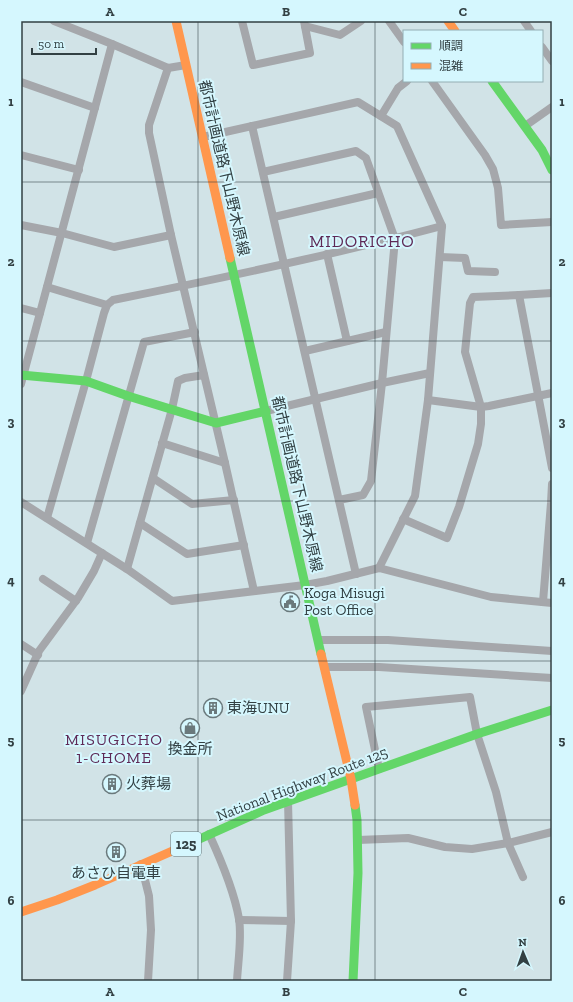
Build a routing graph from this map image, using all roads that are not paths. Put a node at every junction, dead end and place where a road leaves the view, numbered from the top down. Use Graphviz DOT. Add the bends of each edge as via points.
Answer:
graph roads {
  1 [pos="54,21"];
  2 [pos="176,21"];
  3 [pos="242,21"];
  4 [pos="361,21"];
  5 [pos="389,21"];
  6 [pos="448,21"];
  7 [pos="524,21"];
  8 [pos="63,23"];
  9 [pos="304,24"];
  10 [pos="454,30"];
  11 [pos="530,30"];
  12 [pos="403,41"];
  13 [pos="112,44"];
  14 [pos="543,48"];
  15 [pos="552,60"];
  16 [pos="186,65"];
  17 [pos="168,68"];
  18 [pos="21,82"];
  19 [pos="406,82"];
  20 [pos="433,82"];
  21 [pos="493,82"];
  22 [pos="552,107"];
  23 [pos="95,108"];
  24 [pos="381,116"];
  25 [pos="252,126"];
  26 [pos="525,126"];
  27 [pos="203,137"];
  28 [pos="21,155"];
  29 [pos="79,170"];
  30 [pos="552,170"];
  31 [pos="263,172"];
  32 [pos="378,192"];
  33 [pos="274,217"];
  34 [pos="552,222"];
  35 [pos="21,225"];
  36 [pos="442,226"];
  37 [pos="62,233"];
  38 [pos="171,235"];
  39 [pos="395,239"];
  40 [pos="327,254"];
  41 [pos="440,257"];
  42 [pos="285,264"];
  43 [pos="495,272"];
  44 [pos="235,275"];
  45 [pos="47,287"];
  46 [pos="183,287"];
  47 [pos="552,293"];
  48 [pos="519,295"];
  49 [pos="107,305"];
  50 [pos="21,308"];
  51 [pos="40,312"];
  52 [pos="195,332"];
  53 [pos="386,332"];
  54 [pos="347,341"];
  55 [pos="305,351"];
  56 [pos="430,373"];
  57 [pos="204,375"];
  58 [pos="22,378"];
  59 [pos="86,381"];
  60 [pos="382,383"];
  61 [pos="552,393"];
  62 [pos="128,396"];
  63 [pos="538,396"];
  64 [pos="316,400"];
  65 [pos="428,400"];
  66 [pos="481,407"];
  67 [pos="172,409"];
  68 [pos="266,411"];
  69 [pos="216,423"];
  70 [pos="162,443"];
  71 [pos="226,463"];
  72 [pos="552,468"];
  73 [pos="152,478"];
  74 [pos="552,484"];
  75 [pos="234,500"];
  76 [pos="339,500"];
  77 [pos="21,502"];
  78 [pos="47,518"];
  79 [pos="403,520"];
  80 [pos="140,523"];
  81 [pos="87,543"];
  82 [pos="244,545"];
  83 [pos="102,553"];
  84 [pos="379,568"];
  85 [pos="127,569"];
  86 [pos="356,574"];
  87 [pos="43,579"];
  88 [pos="306,585"];
  89 [pos="254,591"];
  90 [pos="76,601"];
  91 [pos="543,602"];
  92 [pos="552,603"];
  93 [pos="319,640"];
  94 [pos="21,644"];
  95 [pos="552,651"];
  96 [pos="38,655"];
  97 [pos="325,667"];
  98 [pos="552,678"];
  99 [pos="21,691"];
  100 [pos="552,710"];
  101 [pos="477,734"];
  102 [pos="379,769"];
  103 [pos="351,779"];
  104 [pos="288,801"];
  105 [pos="552,832"];
  106 [pos="209,834"];
  107 [pos="358,840"];
  108 [pos="508,843"];
  109 [pos="141,864"];
  110 [pos="523,877"];
  111 [pos="21,912"];
  112 [pos="239,920"];
  113 [pos="291,921"];
  114 [pos="148,981"];
  115 [pos="237,981"];
  116 [pos="286,981"];
  117 [pos="353,981"];
  1 -- 8 [label="street"];
  2 -- 16 [label="main road, 都市計画道路下山野木原線"];
  3 -- 9 [label="street" via="253,65 310,53"];
  4 -- 9 [label="street" via="340,35"];
  5 -- 12 [label="street"];
  6 -- 10 [label="main road"];
  7 -- 11 [label="street"];
  8 -- 13 [label="street"];
  13 -- 17 [label="street"];
  13 -- 23 [label="street"];
  14 -- 15 [label="street"];
  16 -- 17 [label="street"];
  16 -- 27 [label="main road, 都市計画道路下山野木原線"];
  17 -- 38 [label="street" via="148,125"];
  18 -- 23 [label="street"];
  19 -- 24 [label="street" via="398,88"];
  20 -- 34 [label="street" via="486,155 493,169 498,188 501,225"];
  21 -- 26 [label="main road"];
  22 -- 26 [label="street"];
  23 -- 29 [label="street"];
  24 -- 25 [label="street" via="358,102"];
  24 -- 36 [label="street" via="397,126"];
  25 -- 27 [label="street"];
  25 -- 31 [label="street"];
  26 -- 30 [label="main road"];
  27 -- 44 [label="main road, 都市計画道路下山野木原線"];
  28 -- 29 [label="street"];
  29 -- 37 [label="street"];
  31 -- 32 [label="street" via="356,151 366,158"];
  31 -- 33 [label="street"];
  32 -- 33 [label="street"];
  32 -- 39 [label="street"];
  33 -- 42 [label="street"];
  35 -- 37 [label="street"];
  36 -- 39 [label="street"];
  36 -- 41 [label="street"];
  37 -- 38 [label="street" via="114,247"];
  37 -- 45 [label="street"];
  38 -- 46 [label="street"];
  39 -- 40 [label="street"];
  39 -- 53 [label="street"];
  40 -- 42 [label="street"];
  40 -- 54 [label="street"];
  41 -- 43 [label="street" via="465,258 468,271"];
  41 -- 56 [label="street"];
  42 -- 44 [label="street"];
  42 -- 55 [label="street"];
  44 -- 46 [label="street"];
  44 -- 68 [label="main road, 都市計画道路下山野木原線"];
  45 -- 49 [label="street"];
  45 -- 51 [label="street"];
  46 -- 49 [label="street" via="113,300"];
  46 -- 52 [label="street"];
  47 -- 48 [label="street"];
  48 -- 63 [label="street"];
  48 -- 66 [label="street" via="473,297 470,302 466,352"];
  49 -- 59 [label="street"];
  50 -- 51 [label="street"];
  51 -- 58 [label="street"];
  52 -- 57 [label="street"];
  52 -- 62 [label="street" via="144,342"];
  53 -- 54 [label="street"];
  53 -- 60 [label="street"];
  54 -- 55 [label="street"];
  55 -- 64 [label="street"];
  56 -- 60 [label="street"];
  56 -- 65 [label="street"];
  57 -- 67 [label="street" via="178,381"];
  57 -- 69 [label="street"];
  58 -- 59 [label="main road"];
  59 -- 62 [label="main road"];
  59 -- 78 [label="street"];
  60 -- 64 [label="street"];
  60 -- 76 [label="street" via="371,481 363,495"];
  61 -- 63 [label="street"];
  62 -- 67 [label="main road"];
  62 -- 81 [label="street"];
  63 -- 66 [label="street"];
  63 -- 72 [label="street"];
  64 -- 68 [label="street"];
  64 -- 76 [label="street"];
  65 -- 66 [label="street"];
  65 -- 79 [label="street" via="415,496"];
  66 -- 79 [label="street" via="478,444 447,538"];
  67 -- 69 [label="main road"];
  67 -- 70 [label="street"];
  68 -- 69 [label="main road"];
  68 -- 88 [label="main road, 都市計画道路下山野木原線"];
  69 -- 71 [label="street"];
  70 -- 71 [label="street"];
  70 -- 73 [label="street"];
  71 -- 75 [label="street"];
  73 -- 75 [label="street" via="192,504"];
  73 -- 80 [label="street"];
  74 -- 91 [label="street"];
  75 -- 82 [label="street"];
  76 -- 86 [label="street"];
  77 -- 78 [label="street"];
  78 -- 81 [label="street"];
  79 -- 84 [label="street"];
  80 -- 82 [label="street" via="188,554"];
  80 -- 85 [label="street"];
  81 -- 83 [label="street"];
  82 -- 89 [label="street"];
  83 -- 85 [label="street"];
  83 -- 90 [label="street"];
  84 -- 86 [label="street"];
  84 -- 91 [label="street" via="491,597"];
  85 -- 89 [label="street" via="172,601"];
  86 -- 88 [label="street"];
  87 -- 90 [label="street"];
  88 -- 89 [label="street"];
  88 -- 93 [label="main road, 都市計画道路下山野木原線"];
  90 -- 96 [label="street"];
  91 -- 92 [label="street"];
  93 -- 95 [label="street" via="388,640"];
  93 -- 97 [label="main road, 都市計画道路下山野木原線"];
  94 -- 96 [label="street"];
  96 -- 99 [label="street"];
  97 -- 98 [label="street" via="379,667"];
  97 -- 103 [label="main road, 都市計画道路下山野木原線"];
  100 -- 101 [label="main road, National Highway Route 125 / 125"];
  101 -- 102 [label="main road, National Highway Route 125 / 125"];
  101 -- 102 [label="street" via="470,697 366,706"];
  101 -- 108 [label="street" via="496,792"];
  102 -- 103 [label="main road, National Highway Route 125 / 125"];
  103 -- 104 [label="main road, National Highway Route 125 / 125"];
  103 -- 107 [label="main road, 都市計画道路下山野木原線"];
  104 -- 106 [label="main road, National Highway Route 125 / 125"];
  104 -- 113 [label="street"];
  105 -- 108 [label="street"];
  106 -- 109 [label="main road, National Highway Route 125 / 125"];
  106 -- 112 [label="street" via="221,860"];
  107 -- 108 [label="street" via="408,838 444,847 472,849"];
  107 -- 117 [label="main road, 都市計画道路下山野木原線" via="358,899"];
  108 -- 110 [label="street"];
  109 -- 111 [label="main road, National Highway Route 125 / 125" via="76,893"];
  109 -- 114 [label="street" via="149,896 151,930"];
  112 -- 113 [label="street"];
  112 -- 115 [label="street"];
  113 -- 116 [label="street"];
}
